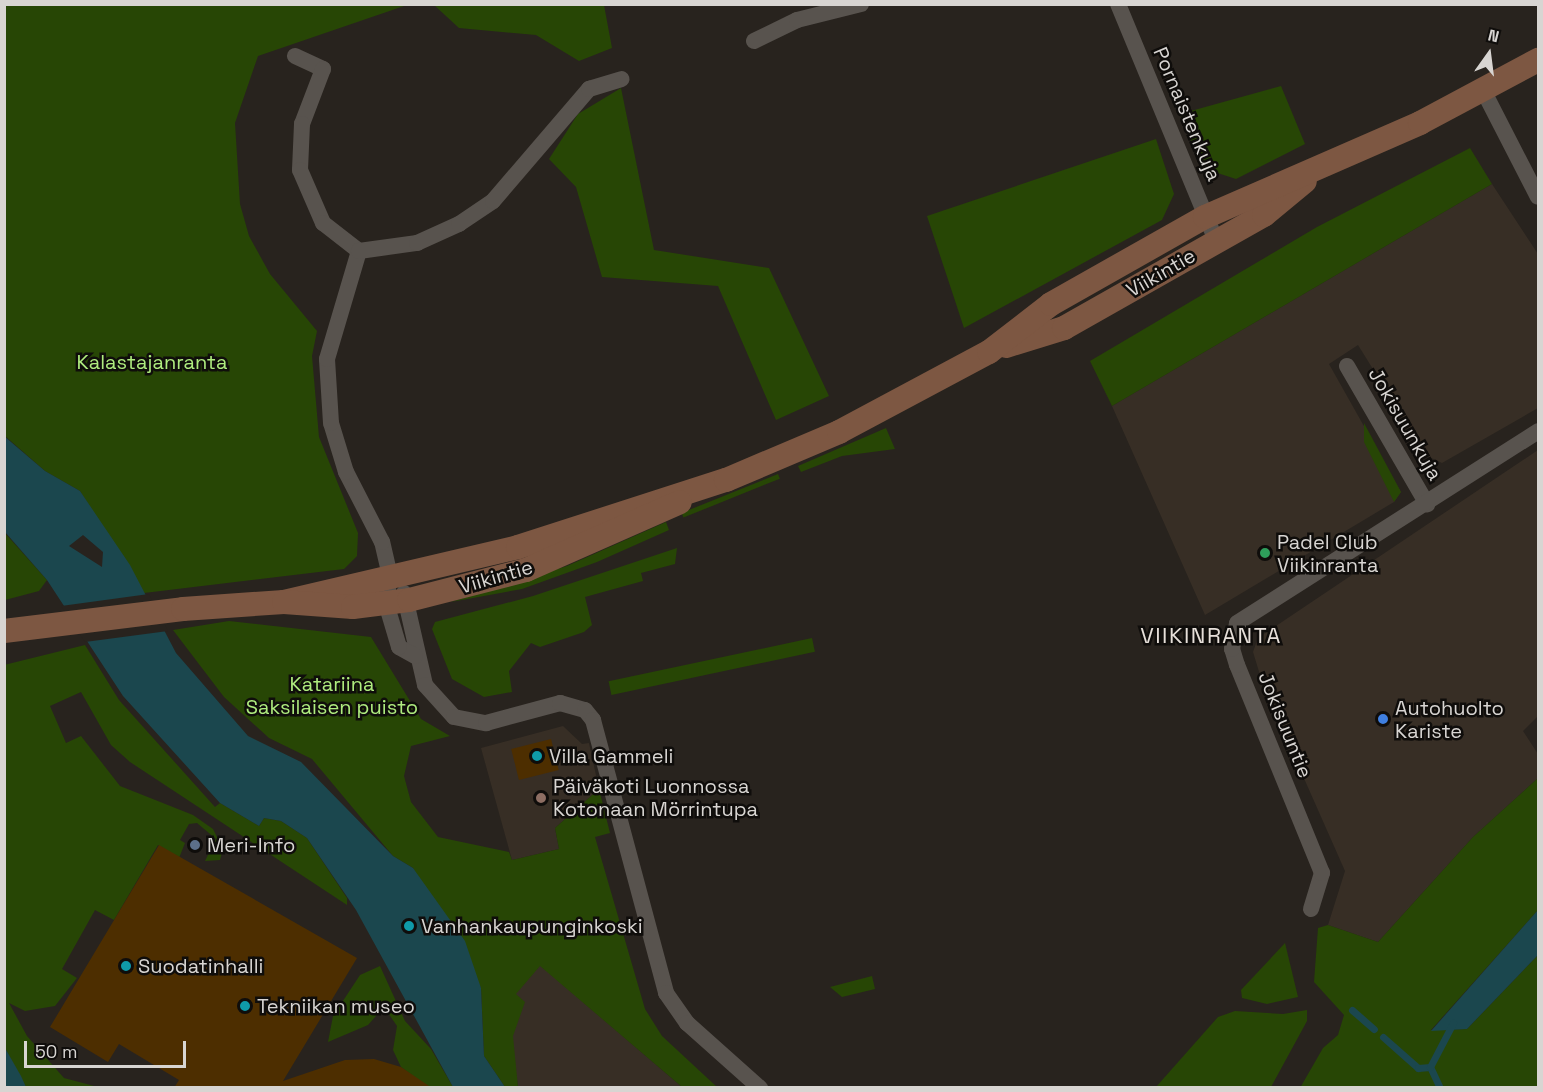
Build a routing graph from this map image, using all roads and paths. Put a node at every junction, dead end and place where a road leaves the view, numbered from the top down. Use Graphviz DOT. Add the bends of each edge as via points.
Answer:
graph roads {
  1 [pos="861,4"];
  2 [pos="1118,4"];
  3 [pos="754,41"];
  4 [pos="295,56"];
  5 [pos="1539,60"];
  6 [pos="622,79"];
  7 [pos="1483,90"];
  8 [pos="1319,169"];
  9 [pos="1539,197"];
  10 [pos="1205,217"];
  11 [pos="1216,241"];
  12 [pos="359,251"];
  13 [pos="990,352"];
  14 [pos="1347,366"];
  15 [pos="1539,431"];
  16 [pos="693,492"];
  17 [pos="1427,504"];
  18 [pos="390,576"];
  19 [pos="398,601"];
  20 [pos="284,602"];
  21 [pos="4,631"];
  22 [pos="415,656"];
  23 [pos="1311,909"];
  24 [pos="760,1088"];
  1 -- 3 [label="street" via="797,20"];
  2 -- 10 [label="street, Pornaistenkuja"];
  4 -- 12 [label="street" via="323,69 302,124 300,170 323,223"];
  5 -- 7 [label="main road, Viikintie"];
  6 -- 12 [label="street" via="589,89 493,201 459,224 417,243"];
  7 -- 8 [label="main road, Viikintie"];
  7 -- 9 [label="street"];
  8 -- 10 [label="main road, Viikintie"];
  8 -- 11 [label="main road, Viikintie" via="1264,215"];
  10 -- 11 [label="street, Pornaistenkuja"];
  10 -- 13 [label="main road, Viikintie" via="1051,304"];
  11 -- 13 [label="main road, Viikintie" via="1064,328"];
  12 -- 18 [label="street" via="327,359 328,399 338,450 375,522"];
  13 -- 16 [label="main road, Viikintie" via="839,432"];
  14 -- 17 [label="street, Jokisuunkuja"];
  15 -- 17 [label="street, Jokisuuntie"];
  16 -- 18 [label="main road, Viikintie" via="518,547"];
  16 -- 19 [label="main road, Viikintie" via="671,509 564,557"];
  17 -- 23 [label="street, Jokisuuntie" via="1243,616 1232,634 1237,665 1322,873"];
  18 -- 19 [label="street"];
  18 -- 20 [label="main road, Viikintie"];
  19 -- 20 [label="main road, Viikintie" via="353,607"];
  19 -- 22 [label="street"];
  19 -- 22 [label="street" via="399,647"];
  20 -- 21 [label="main road, Viikintie" via="183,609"];
  22 -- 24 [label="street" via="432,697 454,717 486,723 560,703 585,710 593,720 666,993 687,1023"];
}
